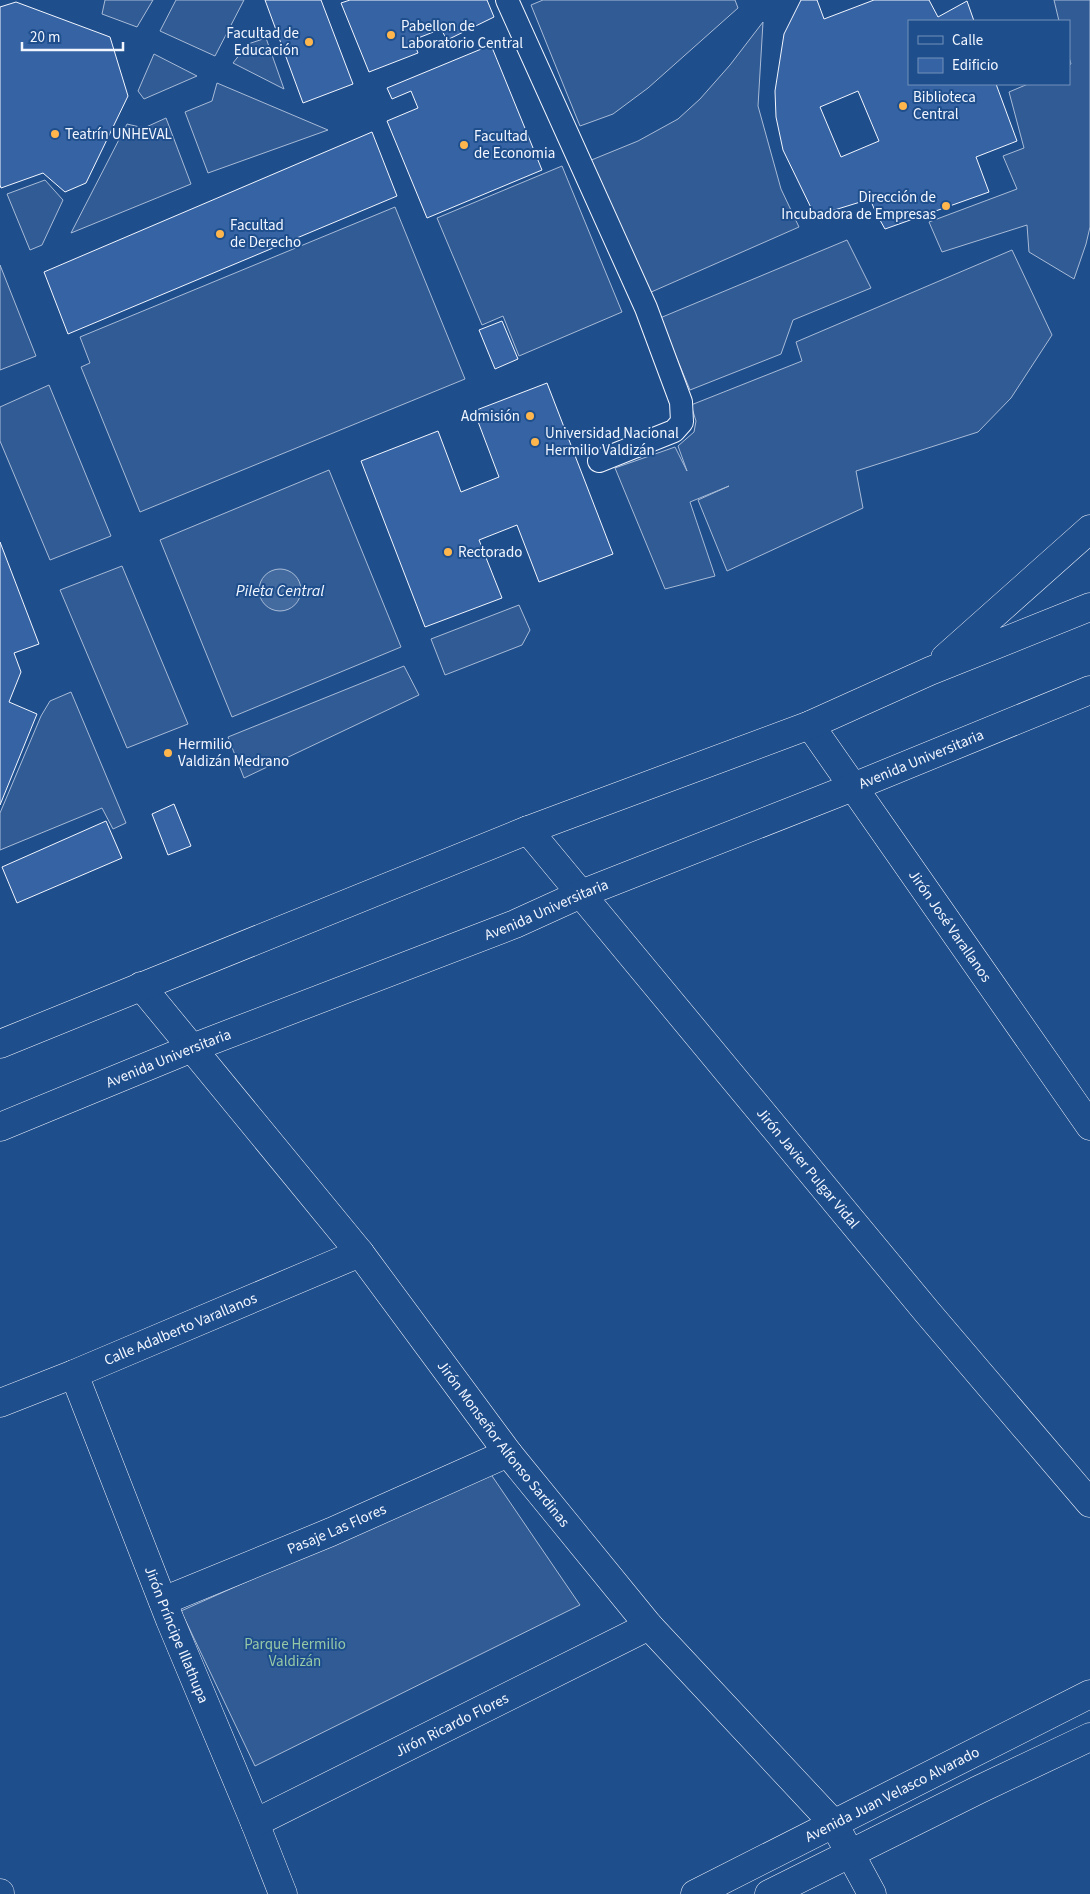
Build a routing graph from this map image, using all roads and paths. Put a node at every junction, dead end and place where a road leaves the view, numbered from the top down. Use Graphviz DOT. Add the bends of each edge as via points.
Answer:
graph roads {
  1 [pos="507,0"];
  2 [pos="599,461"];
  3 [pos="1090,529"];
  4 [pos="1089,609"];
  5 [pos="930,671"];
  6 [pos="1090,690"];
  7 [pos="810,725"];
  8 [pos="853,787"];
  9 [pos="528,830"];
  10 [pos="581,894"];
  11 [pos="141,986"];
  12 [pos="0,1044"];
  13 [pos="192,1048"];
  14 [pos="1090,1126"];
  15 [pos="0,1127"];
  16 [pos="360,1253"];
  17 [pos="74,1374"];
  18 [pos="0,1403"];
  19 [pos="508,1453"];
  20 [pos="1090,1503"];
  21 [pos="162,1601"];
  22 [pos="649,1626"];
  23 [pos="1090,1694"];
  24 [pos="1090,1737"];
  25 [pos="255,1823"];
  26 [pos="834,1824"];
  27 [pos="850,1854"];
  28 [pos="283,1894"];
  29 [pos="695,1894"];
  30 [pos="769,1894"];
  31 [pos="872,1894"];
  1 -- 2 [label="street" via="646,308 680,402 682,422 674,431"];
  3 -- 5 [label="main road"];
  4 -- 5 [label="main road"];
  5 -- 7 [label="main road"];
  6 -- 8 [label="main road, Avenida Universitaria"];
  7 -- 8 [label="main road, Jirón José Varallanos"];
  7 -- 9 [label="main road"];
  8 -- 10 [label="main road, Avenida Universitaria"];
  8 -- 14 [label="main road, Jirón José Varallanos"];
  9 -- 10 [label="main road, Jirón Javier Pulgar Vidal"];
  9 -- 11 [label="main road"];
  10 -- 13 [label="main road, Avenida Universitaria" via="515,924"];
  10 -- 20 [label="main road, Jirón Javier Pulgar Vidal"];
  11 -- 12 [label="main road"];
  11 -- 13 [label="main road, Jirón Monseñor Alfonso Sardinas"];
  13 -- 15 [label="main road, Avenida Universitaria"];
  13 -- 16 [label="main road, Jirón Monseñor Alfonso Sardinas"];
  16 -- 17 [label="main road, Calle Adalberto Varallanos"];
  16 -- 19 [label="main road, Jirón Monseñor Alfonso Sardinas"];
  17 -- 18 [label="main road, Calle Adalberto Varallanos"];
  17 -- 21 [label="main road, Jirón Príncipe Illathupa"];
  19 -- 21 [label="main road, Pasaje Las Flores" via="331,1532"];
  19 -- 22 [label="main road, Jirón Monseñor Alfonso Sardinas"];
  21 -- 25 [label="main road, Jirón Príncipe Illathupa"];
  22 -- 25 [label="main road, Jirón Ricardo Flores"];
  22 -- 26 [label="main road, Jirón Monseñor Alfonso Sardinas"];
  23 -- 26 [label="main road, Avenida Juan Velasco Alvarado"];
  24 -- 27 [label="main road"];
  25 -- 28 [label="main road, Jirón Príncipe Illathupa"];
  26 -- 27 [label="main road, Jirón Monseñor Alfonso Sardinas"];
  26 -- 29 [label="main road, Avenida Juan Velasco Alvarado"];
  27 -- 30 [label="main road"];
  27 -- 31 [label="main road, Jirón Monseñor Alfonso Sardinas"];
}
